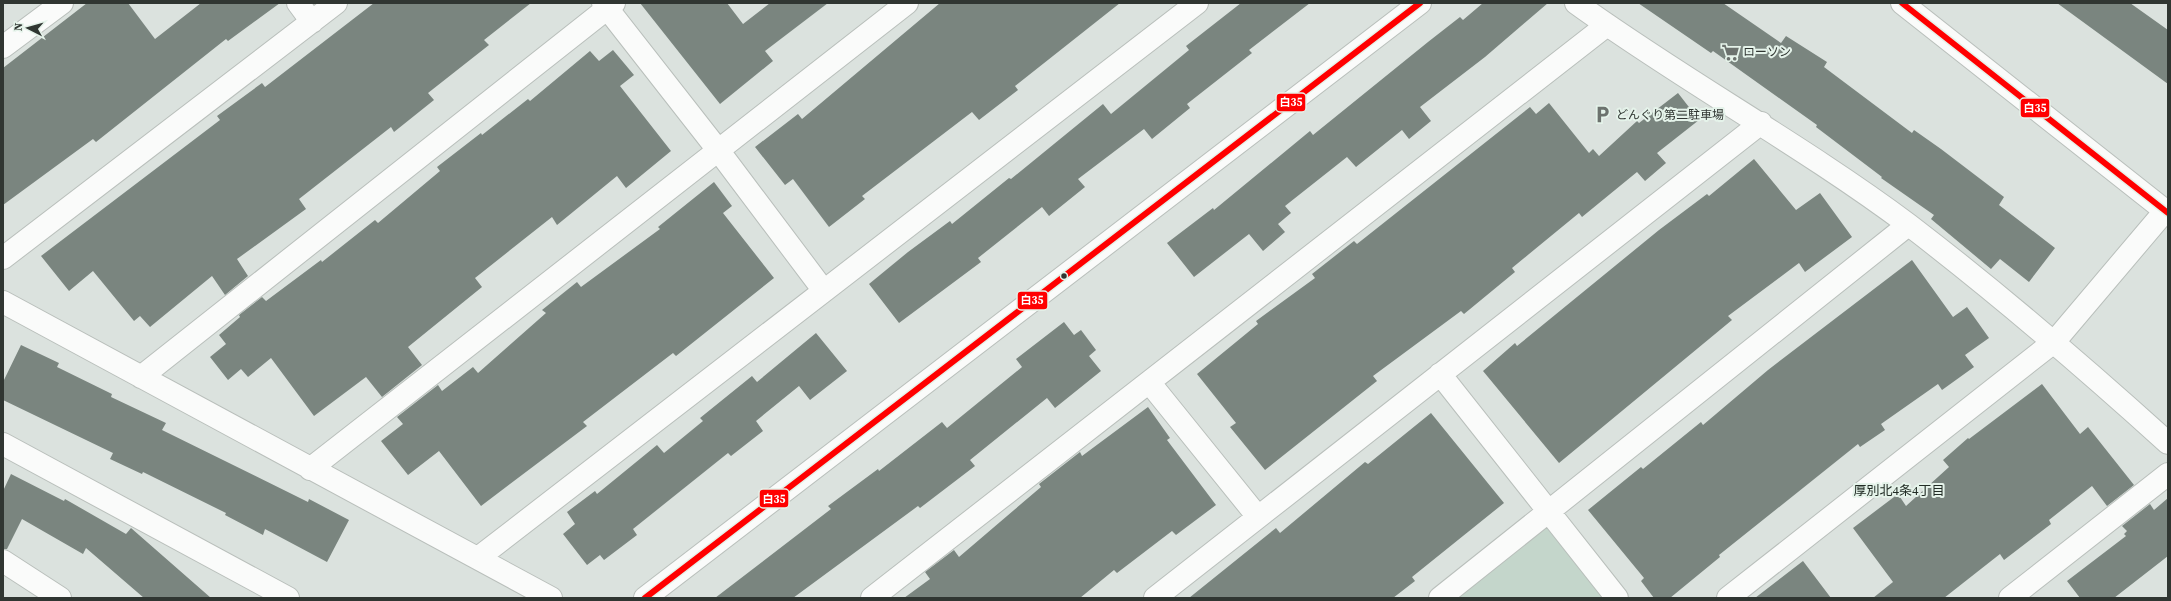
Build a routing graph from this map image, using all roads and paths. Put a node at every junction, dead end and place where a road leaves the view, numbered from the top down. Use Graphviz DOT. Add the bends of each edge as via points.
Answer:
graph roads {
  1 [pos="62,3"];
  2 [pos="298,3"];
  3 [pos="336,3"];
  4 [pos="907,3"];
  5 [pos="1196,3"];
  6 [pos="1420,3"];
  7 [pos="1576,3"];
  8 [pos="1902,3"];
  9 [pos="608,5"];
  10 [pos="312,22"];
  11 [pos="1607,25"];
  12 [pos="3,47"];
  13 [pos="1761,123"];
  14 [pos="718,150"];
  15 [pos="2166,212"];
  16 [pos="1908,225"];
  17 [pos="3,258"];
  18 [pos="824,291"];
  19 [pos="3,302"];
  20 [pos="2055,341"];
  21 [pos="1440,374"];
  22 [pos="141,377"];
  23 [pos="1149,382"];
  24 [pos="2168,443"];
  25 [pos="3,444"];
  26 [pos="310,469"];
  27 [pos="2168,474"];
  28 [pos="1549,511"];
  29 [pos="1258,517"];
  30 [pos="478,558"];
  31 [pos="3,562"];
  32 [pos="60,598"];
  33 [pos="288,598"];
  34 [pos="551,598"];
  35 [pos="645,598"];
  36 [pos="872,598"];
  37 [pos="1155,598"];
  38 [pos="1440,598"];
  39 [pos="1617,598"];
  40 [pos="1728,598"];
  41 [pos="2010,598"];
  1 -- 12 [label="street"];
  2 -- 10 [label="street"];
  3 -- 10 [label="street"];
  4 -- 14 [label="street"];
  5 -- 18 [label="street"];
  6 -- 35 [label="street"];
  7 -- 11 [label="street"];
  8 -- 15 [label="street"];
  9 -- 14 [label="street"];
  9 -- 22 [label="street"];
  10 -- 17 [label="street"];
  11 -- 13 [label="street"];
  11 -- 23 [label="street"];
  13 -- 16 [label="street"];
  13 -- 21 [label="street"];
  14 -- 18 [label="street"];
  14 -- 26 [label="street"];
  15 -- 20 [label="street"];
  16 -- 20 [label="street"];
  16 -- 28 [label="street"];
  18 -- 30 [label="street"];
  19 -- 22 [label="street"];
  20 -- 24 [label="street"];
  20 -- 40 [label="street"];
  21 -- 28 [label="street"];
  21 -- 29 [label="street"];
  22 -- 26 [label="street"];
  23 -- 29 [label="street"];
  23 -- 36 [label="street"];
  25 -- 33 [label="street"];
  26 -- 30 [label="street"];
  27 -- 41 [label="street"];
  28 -- 38 [label="street"];
  28 -- 39 [label="street"];
  29 -- 37 [label="street"];
  30 -- 34 [label="street"];
  31 -- 32 [label="street"];
}
